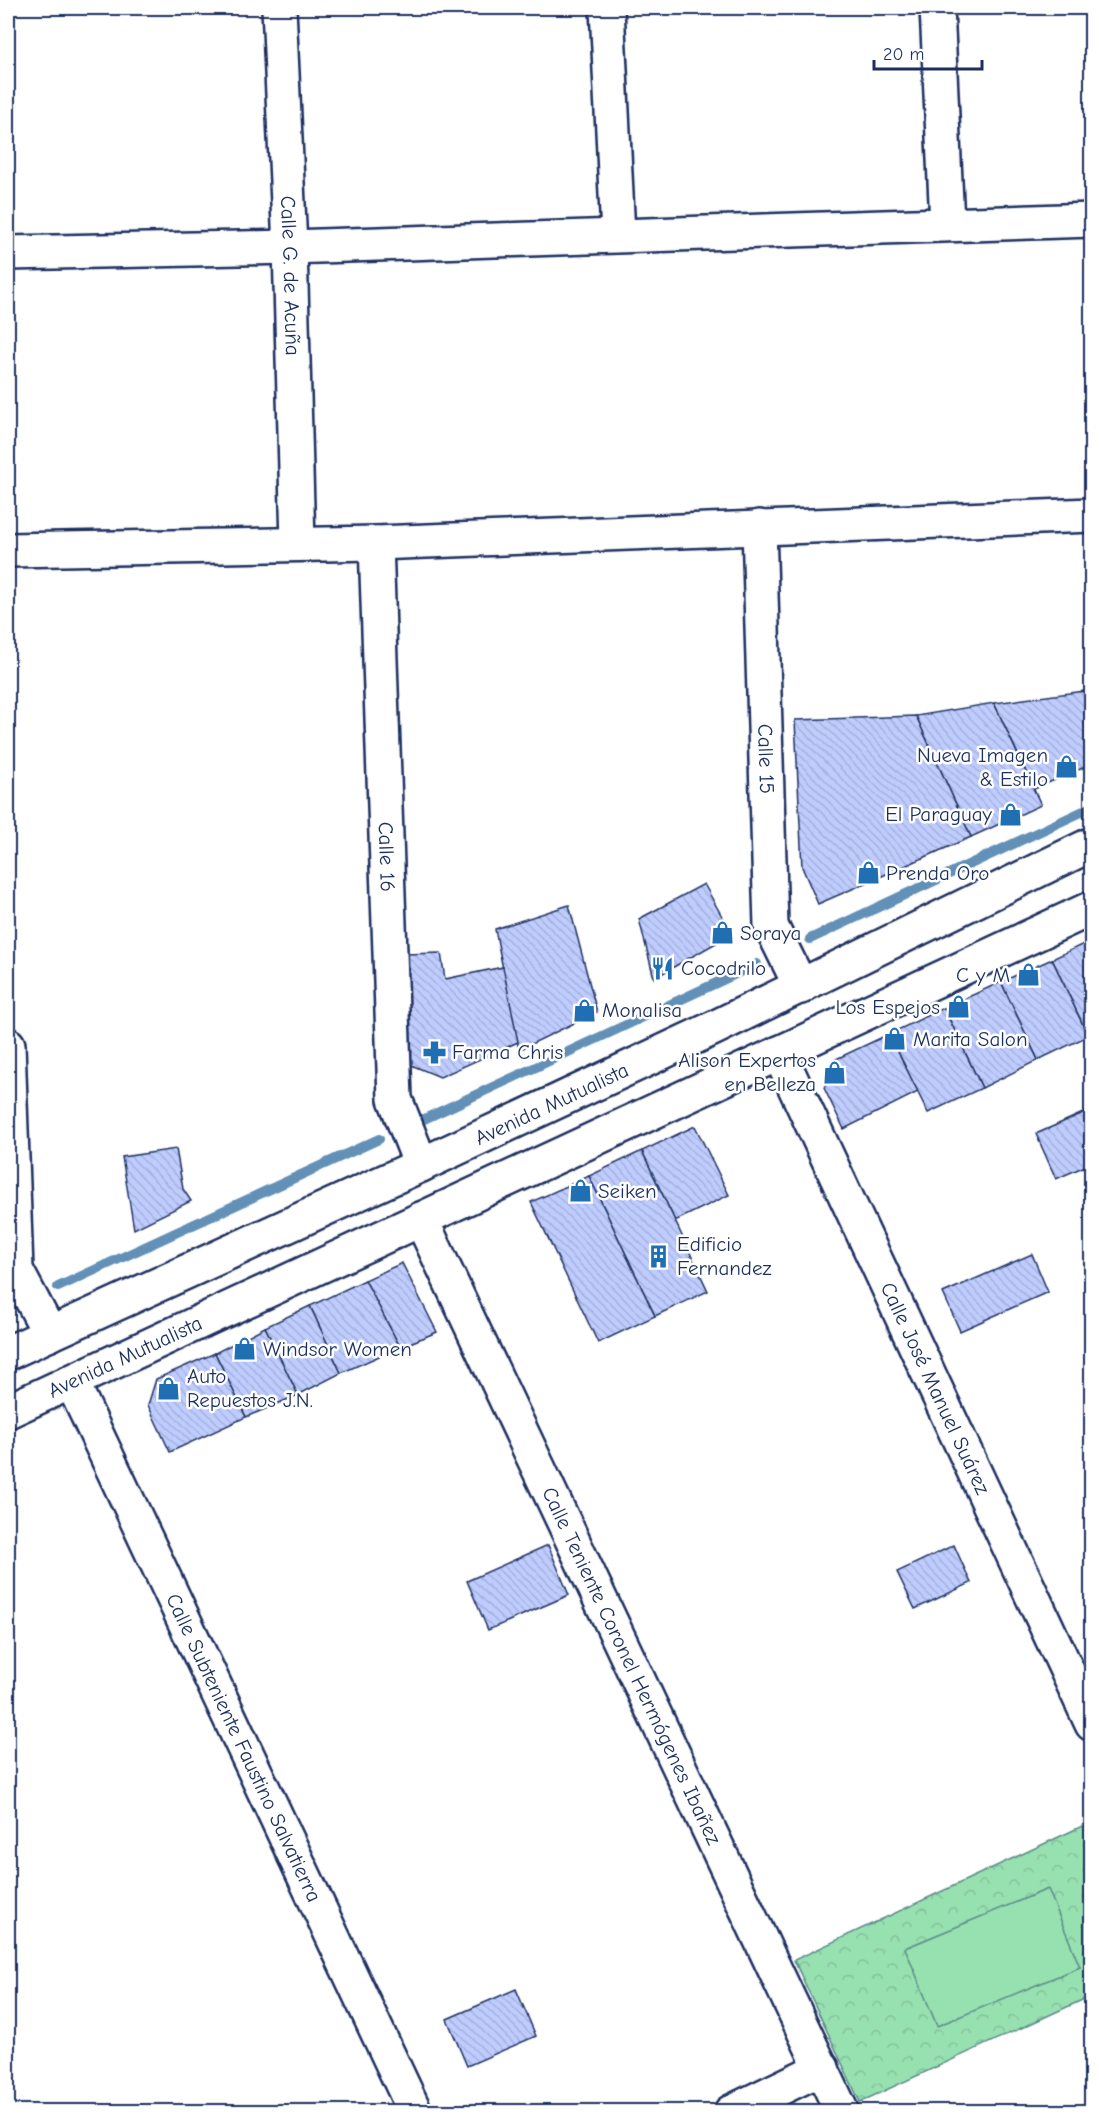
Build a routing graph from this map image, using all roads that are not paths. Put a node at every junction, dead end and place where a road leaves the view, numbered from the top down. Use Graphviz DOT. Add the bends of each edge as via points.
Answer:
graph roads {
  1 [pos="279,8"];
  2 [pos="607,8"];
  3 [pos="937,8"];
  4 [pos="1092,220"];
  5 [pos="947,224"];
  6 [pos="618,235"];
  7 [pos="290,247"];
  8 [pos="8,253"];
  9 [pos="1092,514"];
  10 [pos="759,527"];
  11 [pos="376,543"];
  12 [pos="298,544"];
  13 [pos="8,550"];
  14 [pos="1092,844"];
  15 [pos="1092,908"];
  16 [pos="801,987"];
  17 [pos="8,1045"];
  18 [pos="779,1053"];
  19 [pos="421,1165"];
  20 [pos="421,1219"];
  21 [pos="50,1334"];
  22 [pos="8,1353"];
  23 [pos="72,1382"];
  24 [pos="8,1411"];
  25 [pos="1092,1724"];
  26 [pos="822,2068"];
  27 [pos="415,2112"];
  28 [pos="731,2112"];
  29 [pos="842,2112"];
  1 -- 7 [label="street, Calle G. de Acuña"];
  2 -- 6 [label="street"];
  3 -- 5 [label="street"];
  4 -- 5 [label="street"];
  5 -- 6 [label="street"];
  6 -- 7 [label="street"];
  7 -- 8 [label="street"];
  7 -- 12 [label="street, Calle G. de Acuña"];
  9 -- 10 [label="street"];
  10 -- 11 [label="street"];
  10 -- 16 [label="street, Calle 15" via="771,926"];
  11 -- 12 [label="street"];
  11 -- 19 [label="street, Calle 16" via="395,1099"];
  12 -- 13 [label="street"];
  14 -- 16 [label="street, Avenida Mutualista"];
  15 -- 18 [label="street, Avenida Mutualista"];
  16 -- 19 [label="street, Avenida Mutualista"];
  17 -- 21 [label="street" via="16,1270"];
  18 -- 20 [label="street, Avenida Mutualista"];
  18 -- 25 [label="street, Calle José Manuel Suárez"];
  19 -- 21 [label="street, Avenida Mutualista"];
  20 -- 23 [label="street, Avenida Mutualista"];
  20 -- 26 [label="street, Calle Teniente Coronel Hermógenes Ibañez"];
  21 -- 22 [label="street, Avenida Mutualista"];
  23 -- 24 [label="street, Avenida Mutualista"];
  23 -- 27 [label="street, Calle Subteniente Faustino Salvatierra"];
  26 -- 28 [label="street"];
  26 -- 29 [label="street, Calle Teniente Coronel Hermógenes Ibañez"];
}
